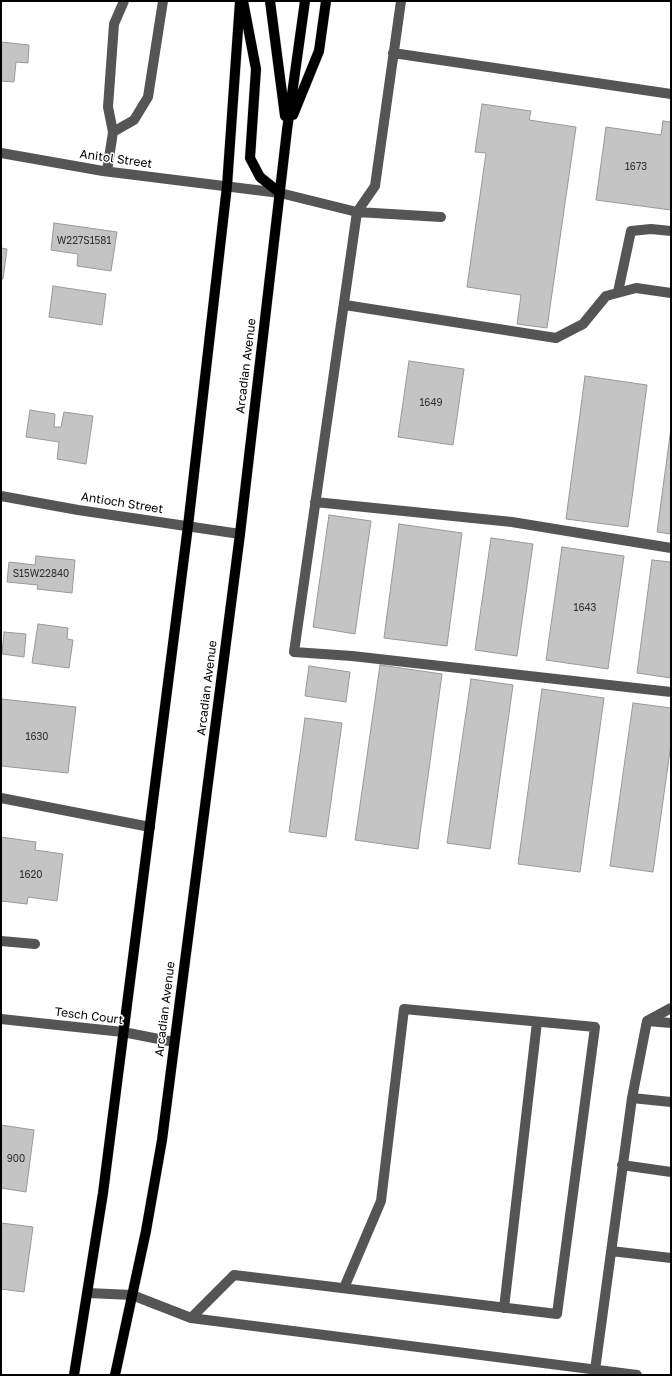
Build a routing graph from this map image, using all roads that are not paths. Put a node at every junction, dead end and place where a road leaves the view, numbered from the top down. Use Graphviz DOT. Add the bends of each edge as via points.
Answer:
graph roads {
  1 [pos="124,1"];
  2 [pos="163,1"];
  3 [pos="240,1"];
  4 [pos="243,1"];
  5 [pos="270,1"];
  6 [pos="305,1"];
  7 [pos="326,1"];
  8 [pos="401,1"];
  9 [pos="393,53"];
  10 [pos="671,94"];
  11 [pos="287,130"];
  12 [pos="113,132"];
  13 [pos="1,153"];
  14 [pos="107,171"];
  15 [pos="227,186"];
  16 [pos="280,193"];
  17 [pos="358,212"];
  18 [pos="441,217"];
  19 [pos="671,231"];
  20 [pos="618,292"];
  21 [pos="671,293"];
  22 [pos="345,305"];
  23 [pos="1,496"];
  24 [pos="316,502"];
  25 [pos="188,526"];
  26 [pos="240,534"];
  27 [pos="671,548"];
  28 [pos="671,692"];
  29 [pos="1,798"];
  30 [pos="150,827"];
  31 [pos="1,941"];
  32 [pos="35,944"];
  33 [pos="671,1008"];
  34 [pos="1,1019"];
  35 [pos="647,1021"];
  36 [pos="538,1022"];
  37 [pos="671,1023"];
  38 [pos="123,1032"];
  39 [pos="174,1042"];
  40 [pos="632,1098"];
  41 [pos="671,1102"];
  42 [pos="622,1166"];
  43 [pos="671,1172"];
  44 [pos="611,1251"];
  45 [pos="671,1258"];
  46 [pos="344,1288"];
  47 [pos="88,1293"];
  48 [pos="132,1295"];
  49 [pos="504,1308"];
  50 [pos="191,1318"];
  51 [pos="595,1370"];
  52 [pos="74,1375"];
  53 [pos="115,1375"];
  54 [pos="637,1375"];
  1 -- 12 [label="street" via="114,24 108,107"];
  2 -- 12 [label="street" via="148,97 134,120"];
  3 -- 15 [label="main road"];
  4 -- 16 [label="main road" via="256,69 250,158 260,177"];
  5 -- 11 [label="main road"];
  6 -- 11 [label="main road, Arcadian Avenue"];
  7 -- 11 [label="main road" via="319,51"];
  8 -- 9 [label="street"];
  9 -- 10 [label="street"];
  9 -- 17 [label="street" via="375,186"];
  11 -- 16 [label="main road, Arcadian Avenue"];
  12 -- 14 [label="street"];
  13 -- 14 [label="street, Anitol Street"];
  14 -- 15 [label="street, Anitol Street"];
  15 -- 16 [label="street, Anitol Street"];
  15 -- 25 [label="main road"];
  16 -- 17 [label="street, Anitol Street"];
  16 -- 26 [label="main road, Arcadian Avenue"];
  17 -- 18 [label="street, Anitol Street"];
  17 -- 22 [label="street"];
  19 -- 20 [label="street" via="631,231"];
  20 -- 21 [label="street" via="636,288"];
  20 -- 22 [label="street" via="606,296 583,324 556,338"];
  22 -- 24 [label="street"];
  23 -- 25 [label="street, Antioch Street"];
  24 -- 27 [label="street" via="512,522"];
  24 -- 28 [label="street" via="294,652 352,656"];
  25 -- 26 [label="street, Antioch Street"];
  25 -- 30 [label="main road"];
  26 -- 39 [label="main road, Arcadian Avenue"];
  29 -- 30 [label="street"];
  30 -- 38 [label="main road"];
  31 -- 32 [label="street"];
  33 -- 35 [label="street"];
  34 -- 38 [label="street, Tesch Court"];
  35 -- 37 [label="street"];
  35 -- 40 [label="street"];
  36 -- 46 [label="street" via="404,1009 381,1201"];
  36 -- 49 [label="street"];
  36 -- 49 [label="street" via="595,1027 557,1314"];
  38 -- 39 [label="street, Tesch Court"];
  38 -- 47 [label="main road"];
  39 -- 48 [label="main road, Arcadian Avenue" via="162,1140"];
  40 -- 41 [label="street"];
  40 -- 42 [label="street"];
  42 -- 43 [label="street"];
  42 -- 44 [label="street"];
  44 -- 45 [label="street"];
  44 -- 51 [label="street"];
  46 -- 49 [label="street"];
  46 -- 50 [label="street" via="234,1275"];
  47 -- 48 [label="street"];
  47 -- 52 [label="main road"];
  48 -- 50 [label="street"];
  48 -- 53 [label="main road, Arcadian Avenue"];
  50 -- 51 [label="street"];
  51 -- 54 [label="street"];
}
